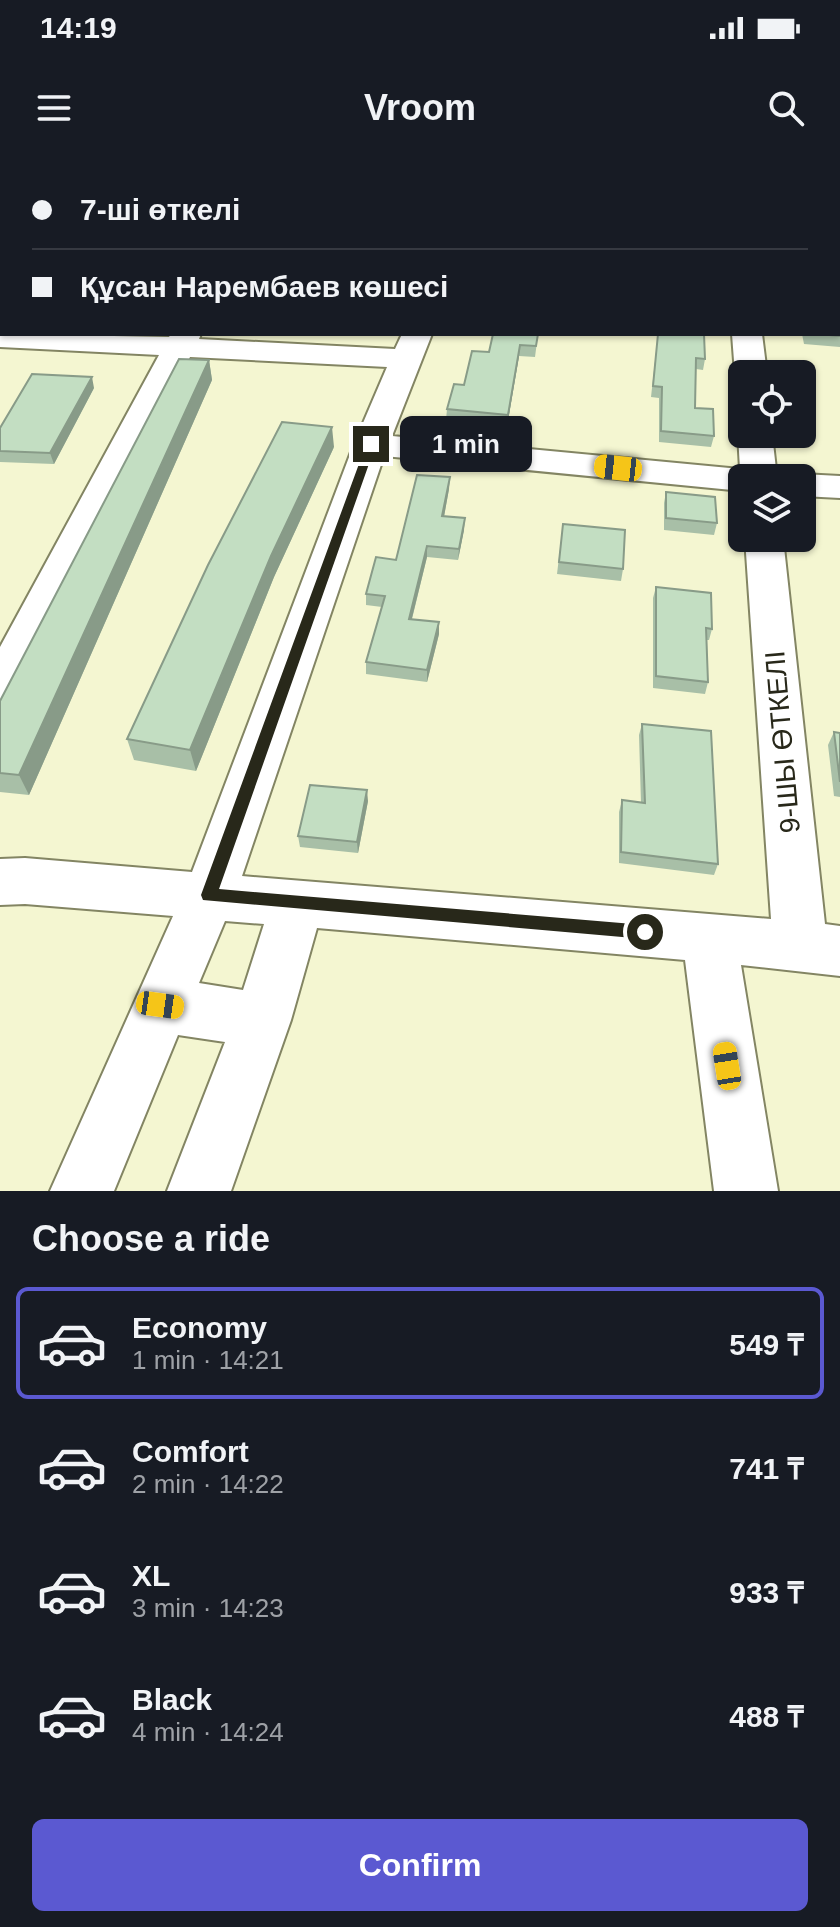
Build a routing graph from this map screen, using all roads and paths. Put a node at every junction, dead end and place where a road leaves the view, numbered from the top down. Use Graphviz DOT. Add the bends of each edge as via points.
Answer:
graph roads {
  1 [pos="747,336"];
  2 [pos="0,338"];
  3 [pos="184,340"];
  4 [pos="412,347"];
  5 [pos="750,360"];
  6 [pos="371,444"];
  7 [pos="728,479"];
  8 [pos="816,486"];
  9 [pos="840,487"];
  10 [pos="766,552"];
  11 [pos="0,688"];
  12 [pos="0,882"];
  13 [pos="209,895"];
  14 [pos="297,904"];
  15 [pos="709,937"];
  16 [pos="820,949"];
  17 [pos="160,1005"];
  18 [pos="262,1020"];
  19 [pos="82,1191"];
  20 [pos="199,1191"];
  21 [pos="746,1191"];
  1 -- 5 [label="street"];
  2 -- 3 [label="street"];
  3 -- 4 [label="street"];
  3 -- 11 [label="street"];
  4 -- 6 [label="street"];
  6 -- 7 [label="street"];
  6 -- 13 [label="street"];
  8 -- 9 [label="street"];
  10 -- 16 [label="street, 9-ШЫ ӨТКЕЛІ"];
  12 -- 13 [label="street"];
  13 -- 14 [label="street"];
  13 -- 17 [label="street"];
  14 -- 15 [label="street"];
  14 -- 18 [label="street"];
  15 -- 16 [label="street"];
  15 -- 21 [label="street"];
  17 -- 18 [label="street"];
  17 -- 19 [label="street"];
  18 -- 20 [label="street"];
}
